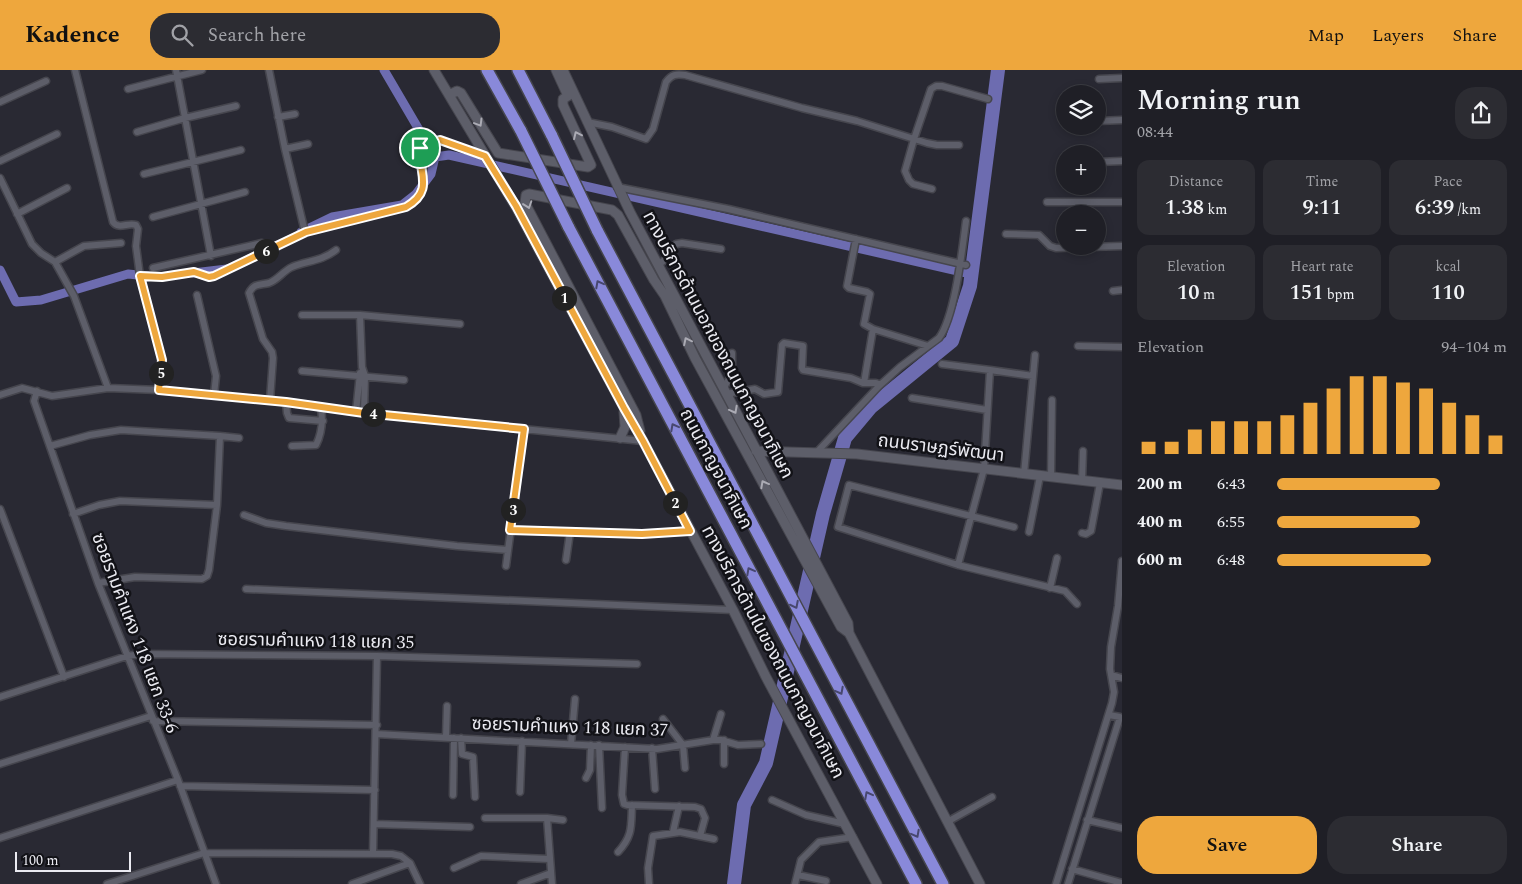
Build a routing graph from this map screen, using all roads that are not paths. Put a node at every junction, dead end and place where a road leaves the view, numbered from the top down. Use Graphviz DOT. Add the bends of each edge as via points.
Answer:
graph roads {
  1 [pos="75,70"];
  2 [pos="202,70"];
  3 [pos="269,70"];
  4 [pos="434,70"];
  5 [pos="487,70"];
  6 [pos="518,70"];
  7 [pos="556,70"];
  8 [pos="563,70"];
  9 [pos="177,73"];
  10 [pos="1122,78"];
  11 [pos="1099,79"];
  12 [pos="46,81"];
  13 [pos="128,89"];
  14 [pos="449,95"];
  15 [pos="568,96"];
  16 [pos="988,99"];
  17 [pos="0,102"];
  18 [pos="236,106"];
  19 [pos="295,114"];
  20 [pos="278,117"];
  21 [pos="185,118"];
  22 [pos="1122,120"];
  23 [pos="1106,121"];
  24 [pos="586,122"];
  25 [pos="137,132"];
  26 [pos="57,134"];
  27 [pos="914,139"];
  28 [pos="308,144"];
  29 [pos="959,145"];
  30 [pos="284,149"];
  31 [pos="241,150"];
  32 [pos="486,157"];
  33 [pos="0,161"];
  34 [pos="1122,161"];
  35 [pos="193,162"];
  36 [pos="1106,162"];
  37 [pos="144,174"];
  38 [pos="0,178"];
  39 [pos="614,187"];
  40 [pos="67,188"];
  41 [pos="932,189"];
  42 [pos="245,192"];
  43 [pos="1046,202"];
  44 [pos="1122,202"];
  45 [pos="201,204"];
  46 [pos="627,212"];
  47 [pos="17,214"];
  48 [pos="153,217"];
  49 [pos="966,221"];
  50 [pos="306,232"];
  51 [pos="1006,234"];
  52 [pos="855,240"];
  53 [pos="121,243"];
  54 [pos="262,243"];
  55 [pos="1122,246"];
  56 [pos="721,249"];
  57 [pos="336,250"];
  58 [pos="211,256"];
  59 [pos="56,262"];
  60 [pos="962,264"];
  61 [pos="658,265"];
  62 [pos="153,268"];
  63 [pos="140,276"];
  64 [pos="1113,290"];
  65 [pos="1122,290"];
  66 [pos="197,295"];
  67 [pos="665,296"];
  68 [pos="302,315"];
  69 [pos="360,315"];
  70 [pos="460,324"];
  71 [pos="873,329"];
  72 [pos="928,346"];
  73 [pos="1078,346"];
  74 [pos="1122,347"];
  75 [pos="732,353"];
  76 [pos="1035,355"];
  77 [pos="942,364"];
  78 [pos="990,370"];
  79 [pos="302,371"];
  80 [pos="362,376"];
  81 [pos="1033,376"];
  82 [pos="404,380"];
  83 [pos="864,383"];
  84 [pos="880,386"];
  85 [pos="108,388"];
  86 [pos="159,390"];
  87 [pos="37,391"];
  88 [pos="724,391"];
  89 [pos="0,395"];
  90 [pos="214,395"];
  91 [pos="912,398"];
  92 [pos="270,400"];
  93 [pos="1052,400"];
  94 [pos="286,402"];
  95 [pos="321,408"];
  96 [pos="624,408"];
  97 [pos="987,410"];
  98 [pos="356,412"];
  99 [pos="364,413"];
  100 [pos="322,421"];
  101 [pos="524,429"];
  102 [pos="220,436"];
  103 [pos="239,438"];
  104 [pos="620,438"];
  105 [pos="643,441"];
  106 [pos="50,446"];
  107 [pos="292,446"];
  108 [pos="756,451"];
  109 [pos="1083,451"];
  110 [pos="817,452"];
  111 [pos="984,469"];
  112 [pos="1024,474"];
  113 [pos="1040,476"];
  114 [pos="1050,477"];
  115 [pos="1082,481"];
  116 [pos="1100,483"];
  117 [pos="1122,485"];
  118 [pos="217,505"];
  119 [pos="0,509"];
  120 [pos="73,514"];
  121 [pos="244,515"];
  122 [pos="971,517"];
  123 [pos="790,525"];
  124 [pos="1014,527"];
  125 [pos="510,530"];
  126 [pos="690,531"];
  127 [pos="570,532"];
  128 [pos="1029,532"];
  129 [pos="1082,533"];
  130 [pos="508,550"];
  131 [pos="1057,558"];
  132 [pos="566,560"];
  133 [pos="1122,561"];
  134 [pos="958,565"];
  135 [pos="506,566"];
  136 [pos="98,583"];
  137 [pos="1050,588"];
  138 [pos="246,589"];
  139 [pos="1076,604"];
  140 [pos="733,610"];
  141 [pos="127,656"];
  142 [pos="377,656"];
  143 [pos="638,664"];
  144 [pos="1112,675"];
  145 [pos="64,677"];
  146 [pos="1122,678"];
  147 [pos="0,697"];
  148 [pos="575,698"];
  149 [pos="447,706"];
  150 [pos="722,714"];
  151 [pos="1108,715"];
  152 [pos="152,719"];
  153 [pos="663,720"];
  154 [pos="377,725"];
  155 [pos="376,734"];
  156 [pos="450,737"];
  157 [pos="462,738"];
  158 [pos="713,740"];
  159 [pos="724,740"];
  160 [pos="522,741"];
  161 [pos="571,744"];
  162 [pos="761,744"];
  163 [pos="591,745"];
  164 [pos="599,745"];
  165 [pos="683,745"];
  166 [pos="625,747"];
  167 [pos="652,748"];
  168 [pos="0,764"];
  169 [pos="724,764"];
  170 [pos="685,768"];
  171 [pos="586,778"];
  172 [pos="179,783"];
  173 [pos="655,789"];
  174 [pos="375,790"];
  175 [pos="520,792"];
  176 [pos="452,795"];
  177 [pos="475,797"];
  178 [pos="992,797"];
  179 [pos="772,800"];
  180 [pos="632,805"];
  181 [pos="679,806"];
  182 [pos="602,808"];
  183 [pos="485,818"];
  184 [pos="547,818"];
  185 [pos="563,820"];
  186 [pos="1088,820"];
  187 [pos="947,822"];
  188 [pos="374,824"];
  189 [pos="845,824"];
  190 [pos="470,827"];
  191 [pos="1122,828"];
  192 [pos="673,832"];
  193 [pos="700,836"];
  194 [pos="0,838"];
  195 [pos="714,838"];
  196 [pos="853,838"];
  197 [pos="618,852"];
  198 [pos="204,853"];
  199 [pos="373,854"];
  200 [pos="549,859"];
  201 [pos="410,863"];
  202 [pos="454,868"];
  203 [pos="1072,870"];
  204 [pos="551,873"];
  205 [pos="798,875"];
  206 [pos="826,881"];
  207 [pos="1122,883"];
  208 [pos="107,884"];
  209 [pos="216,884"];
  210 [pos="352,884"];
  211 [pos="420,884"];
  212 [pos="521,884"];
  213 [pos="552,884"];
  214 [pos="649,884"];
  215 [pos="795,884"];
  216 [pos="877,884"];
  217 [pos="916,884"];
  218 [pos="943,884"];
  219 [pos="980,884"];
  220 [pos="1056,884"];
  221 [pos="1068,884"];
  1 -- 63 [label="street" via="113,222 115,226 136,225"];
  2 -- 9 [label="street"];
  3 -- 20 [label="street"];
  4 -- 14 [label="main road, ทางบริการด้านในของถนนกาญจนาภิเษก"];
  217 -- 5 [label="highway, ถนนกาญจนาภิเษก, one-way, bridge"];
  6 -- 218 [label="highway, ถนนกาญจนาภิเษก, one-way, bridge" via="597,230"];
  7 -- 15 [label="main road"];
  8 -- 24 [label="main road, ทางบริการด้านนอกของถนนกาญจนาภิเษก"];
  9 -- 13 [label="street"];
  9 -- 21 [label="street"];
  10 -- 11 [label="street"];
  12 -- 17 [label="street"];
  14 -- 15 [label="main road, one-way" via="462,93 498,153 588,167 591,165 563,105 563,99"];
  14 -- 32 [label="main road, ทางบริการด้านในของถนนกาญจนาภิเษก"];
  15 -- 39 [label="main road"];
  16 -- 27 [label="street" via="942,86 934,87"];
  18 -- 21 [label="street"];
  19 -- 20 [label="street"];
  20 -- 30 [label="street"];
  21 -- 25 [label="street"];
  21 -- 35 [label="street"];
  22 -- 23 [label="street"];
  24 -- 27 [label="street" via="646,139 653,129 666,82 670,76 685,75"];
  24 -- 39 [label="main road, ทางบริการด้านนอกของถนนกาญจนาภิเษก"];
  26 -- 33 [label="street"];
  27 -- 29 [label="street" via="937,145"];
  27 -- 41 [label="street" via="906,174 913,184"];
  28 -- 30 [label="street"];
  30 -- 50 [label="street"];
  31 -- 35 [label="street"];
  32 -- 50 [label="street" via="442,140 420,146 422,190 413,203"];
  32 -- 96 [label="main road, ทางบริการด้านในของถนนกาญจนาภิเษก" via="516,206"];
  34 -- 36 [label="street"];
  35 -- 37 [label="street"];
  35 -- 45 [label="street"];
  38 -- 47 [label="street"];
  39 -- 46 [label="main road, ทางบริการด้านนอกของถนนกาญจนาภิเษก"];
  39 -- 52 [label="street"];
  40 -- 47 [label="street"];
  42 -- 45 [label="street"];
  43 -- 44 [label="street"];
  45 -- 48 [label="street"];
  45 -- 58 [label="street"];
  46 -- 61 [label="main road, ทางบริการด้านนอกของถนนกาญจนาภิเษก"];
  46 -- 67 [label="main road"];
  47 -- 59 [label="street" via="32,244"];
  49 -- 60 [label="street"];
  50 -- 63 [label="street" via="214,276 194,272 162,277"];
  51 -- 55 [label="street" via="1039,235 1056,248"];
  52 -- 60 [label="street"];
  52 -- 71 [label="street" via="847,286 870,294 864,324"];
  53 -- 59 [label="street" via="84,246"];
  54 -- 58 [label="street"];
  56 -- 61 [label="street" via="676,244"];
  57 -- 92 [label="street" via="329,256 291,268 279,278 257,284 250,290 249,298 263,339 272,352"];
  58 -- 62 [label="street"];
  59 -- 85 [label="street" via="74,296"];
  60 -- 72 [label="street" via="942,333"];
  61 -- 88 [label="main road, ทางบริการด้านนอกของถนนกาญจนาภิเษก"];
  63 -- 86 [label="street" via="162,360"];
  64 -- 65 [label="street"];
  66 -- 90 [label="street" via="216,376"];
  67 -- 105 [label="main road, one-way" via="615,212 526,196 525,203 636,415"];
  123 -- 67 [label="main road, one-way" via="695,358"];
  68 -- 69 [label="street"];
  69 -- 70 [label="street"];
  69 -- 80 [label="street"];
  71 -- 72 [label="street"];
  71 -- 83 [label="street"];
  72 -- 84 [label="street"];
  73 -- 74 [label="street"];
  75 -- 88 [label="street" via="732,374"];
  76 -- 81 [label="street"];
  77 -- 78 [label="street"];
  78 -- 81 [label="street"];
  78 -- 97 [label="street"];
  79 -- 80 [label="street"];
  80 -- 82 [label="street"];
  80 -- 98 [label="street"];
  80 -- 99 [label="street"];
  81 -- 112 [label="street"];
  83 -- 84 [label="street"];
  83 -- 88 [label="street" via="803,370 803,346 784,343 778,392 764,394 755,389"];
  84 -- 110 [label="street"];
  85 -- 86 [label="street"];
  85 -- 87 [label="street" via="52,396"];
  86 -- 90 [label="street"];
  87 -- 89 [label="street" via="22,388"];
  87 -- 106 [label="street, ซอยรามคำแหง 118 แยก 33-6" via="34,401"];
  88 -- 108 [label="main road, ทางบริการด้านนอกของถนนกาญจนาภิเษก, one-way"];
  90 -- 92 [label="street"];
  91 -- 97 [label="street"];
  92 -- 94 [label="street"];
  93 -- 114 [label="street"];
  94 -- 95 [label="street"];
  94 -- 100 [label="street" via="290,418"];
  95 -- 98 [label="street"];
  95 -- 100 [label="street"];
  96 -- 104 [label="main road" via="625,427"];
  96 -- 105 [label="main road, ทางบริการด้านในของถนนกาญจนาภิเษก"];
  97 -- 111 [label="street"];
  98 -- 99 [label="street"];
  99 -- 101 [label="street"];
  100 -- 107 [label="street" via="316,445"];
  101 -- 104 [label="street"];
  101 -- 125 [label="street"];
  102 -- 103 [label="street"];
  102 -- 106 [label="street" via="121,430"];
  102 -- 118 [label="street"];
  104 -- 105 [label="street"];
  105 -- 126 [label="main road, ทางบริการด้านในของถนนกาญจนาภิเษก"];
  106 -- 120 [label="street, ซอยรามคำแหง 118 แยก 33-6"];
  108 -- 110 [label="main road, ถนนราษฏร์พัฒนา"];
  108 -- 123 [label="main road, ทางบริการด้านนอกของถนนกาญจนาภิเษก"];
  109 -- 115 [label="street"];
  110 -- 111 [label="main road, ถนนราษฏร์พัฒนา"];
  111 -- 112 [label="main road, ถนนราษฏร์พัฒนา"];
  111 -- 122 [label="street"];
  112 -- 113 [label="main road, ถนนราษฏร์พัฒนา"];
  113 -- 114 [label="main road, ถนนราษฏร์พัฒนา"];
  113 -- 128 [label="street"];
  114 -- 115 [label="main road, ถนนราษฏร์พัฒนา"];
  115 -- 116 [label="main road, ถนนราษฏร์พัฒนา"];
  116 -- 117 [label="main road, ถนนราษฏร์พัฒนา"];
  116 -- 129 [label="street" via="1091,531"];
  118 -- 120 [label="street" via="120,501"];
  118 -- 136 [label="street" via="207,576 202,579 135,577"];
  119 -- 145 [label="street"];
  120 -- 136 [label="street, ซอยรามคำแหง 118 แยก 33-6"];
  121 -- 130 [label="street" via="286,526"];
  122 -- 124 [label="street"];
  122 -- 134 [label="street"];
  122 -- 134 [label="street" via="849,485 838,527"];
  123 -- 187 [label="main road, ทางบริการด้านนอกของถนนกาญจนาภิเษก" via="831,601 841,627 849,632"];
  125 -- 127 [label="street"];
  125 -- 130 [label="street"];
  126 -- 127 [label="street" via="642,534"];
  126 -- 140 [label="main road, ทางบริการด้านในของถนนกาญจนาภิเษก"];
  127 -- 132 [label="street"];
  130 -- 135 [label="street"];
  131 -- 137 [label="street"];
  133 -- 144 [label="street" via="1111,648"];
  134 -- 137 [label="street"];
  136 -- 141 [label="street, ซอยรามคำแหง 118 แยก 33-6"];
  137 -- 139 [label="street" via="1064,591"];
  138 -- 140 [label="street"];
  140 -- 189 [label="main road, ทางบริการด้านในของถนนกาญจนาภิเษก"];
  141 -- 142 [label="street, ซอยรามคำแหง 118 แยก 35" via="155,653"];
  141 -- 145 [label="street, ซอยรามคำแหง 118 แยก 35"];
  141 -- 152 [label="street, ซอยรามคำแหง 118 แยก 33-6"];
  142 -- 143 [label="street, ซอยรามคำแหง 118 แยก 35"];
  142 -- 154 [label="street"];
  144 -- 146 [label="street"];
  144 -- 151 [label="street" via="1114,692"];
  145 -- 147 [label="street, ซอยรามคำแหง 118 แยก 35"];
  148 -- 161 [label="street"];
  149 -- 156 [label="street"];
  150 -- 158 [label="street"];
  151 -- 186 [label="street" via="1120,717"];
  151 -- 220 [label="street"];
  152 -- 154 [label="street"];
  152 -- 168 [label="street"];
  152 -- 172 [label="street, ซอยรามคำแหง 118 แยก 33-6"];
  153 -- 165 [label="street"];
  154 -- 155 [label="street"];
  155 -- 156 [label="street, ซอยรามคำแหง 118 แยก 37"];
  155 -- 174 [label="street"];
  156 -- 157 [label="street, ซอยรามคำแหง 118 แยก 37"];
  156 -- 176 [label="street"];
  157 -- 160 [label="street, ซอยรามคำแหง 118 แยก 37"];
  157 -- 177 [label="street" via="462,754 474,757"];
  158 -- 159 [label="street, ซอยรามคำแหง 118 แยก 37"];
  158 -- 165 [label="street, ซอยรามคำแหง 118 แยก 37"];
  159 -- 162 [label="street, ซอยรามคำแหง 118 แยก 37" via="738,745"];
  159 -- 169 [label="street"];
  160 -- 161 [label="street, ซอยรามคำแหง 118 แยก 37"];
  160 -- 175 [label="street"];
  161 -- 163 [label="street, ซอยรามคำแหง 118 แยก 37"];
  163 -- 164 [label="street, ซอยรามคำแหง 118 แยก 37"];
  163 -- 171 [label="street" via="590,770"];
  164 -- 166 [label="street, ซอยรามคำแหง 118 แยก 37"];
  164 -- 182 [label="street"];
  165 -- 167 [label="street, ซอยรามคำแหง 118 แยก 37"];
  165 -- 170 [label="street"];
  166 -- 167 [label="street, ซอยรามคำแหง 118 แยก 37"];
  166 -- 180 [label="street" via="622,795 624,804"];
  167 -- 173 [label="street"];
  172 -- 174 [label="street"];
  172 -- 194 [label="street"];
  172 -- 198 [label="street, ซอยรามคำแหง 118 แยก 33-6"];
  174 -- 188 [label="street"];
  178 -- 187 [label="street"];
  179 -- 189 [label="street" via="806,815"];
  180 -- 181 [label="street"];
  180 -- 197 [label="street" via="628,841"];
  181 -- 192 [label="street"];
  181 -- 193 [label="street" via="701,809 705,818"];
  183 -- 184 [label="street"];
  184 -- 185 [label="street"];
  184 -- 200 [label="street"];
  186 -- 191 [label="street"];
  186 -- 203 [label="street"];
  187 -- 219 [label="main road, ทางบริการด้านนอกของถนนกาญจนาภิเษก"];
  188 -- 190 [label="street"];
  188 -- 199 [label="street"];
  189 -- 196 [label="main road, ทางบริการด้านในของถนนกาญจนาภิเษก"];
  192 -- 193 [label="street"];
  192 -- 214 [label="street" via="653,836 651,840"];
  193 -- 195 [label="street"];
  196 -- 205 [label="street" via="819,842 801,860"];
  196 -- 216 [label="main road, ทางบริการด้านในของถนนกาญจนาภิเษก"];
  198 -- 199 [label="street"];
  198 -- 208 [label="street"];
  198 -- 209 [label="street, ซอยรามคำแหง 118 แยก 33-6"];
  199 -- 201 [label="street" via="401,856"];
  200 -- 202 [label="street" via="481,856"];
  200 -- 204 [label="street"];
  201 -- 210 [label="street"];
  201 -- 211 [label="street"];
  203 -- 207 [label="street"];
  203 -- 221 [label="street"];
  204 -- 212 [label="street"];
  204 -- 213 [label="street"];
  205 -- 206 [label="street"];
  205 -- 215 [label="street"];
}
